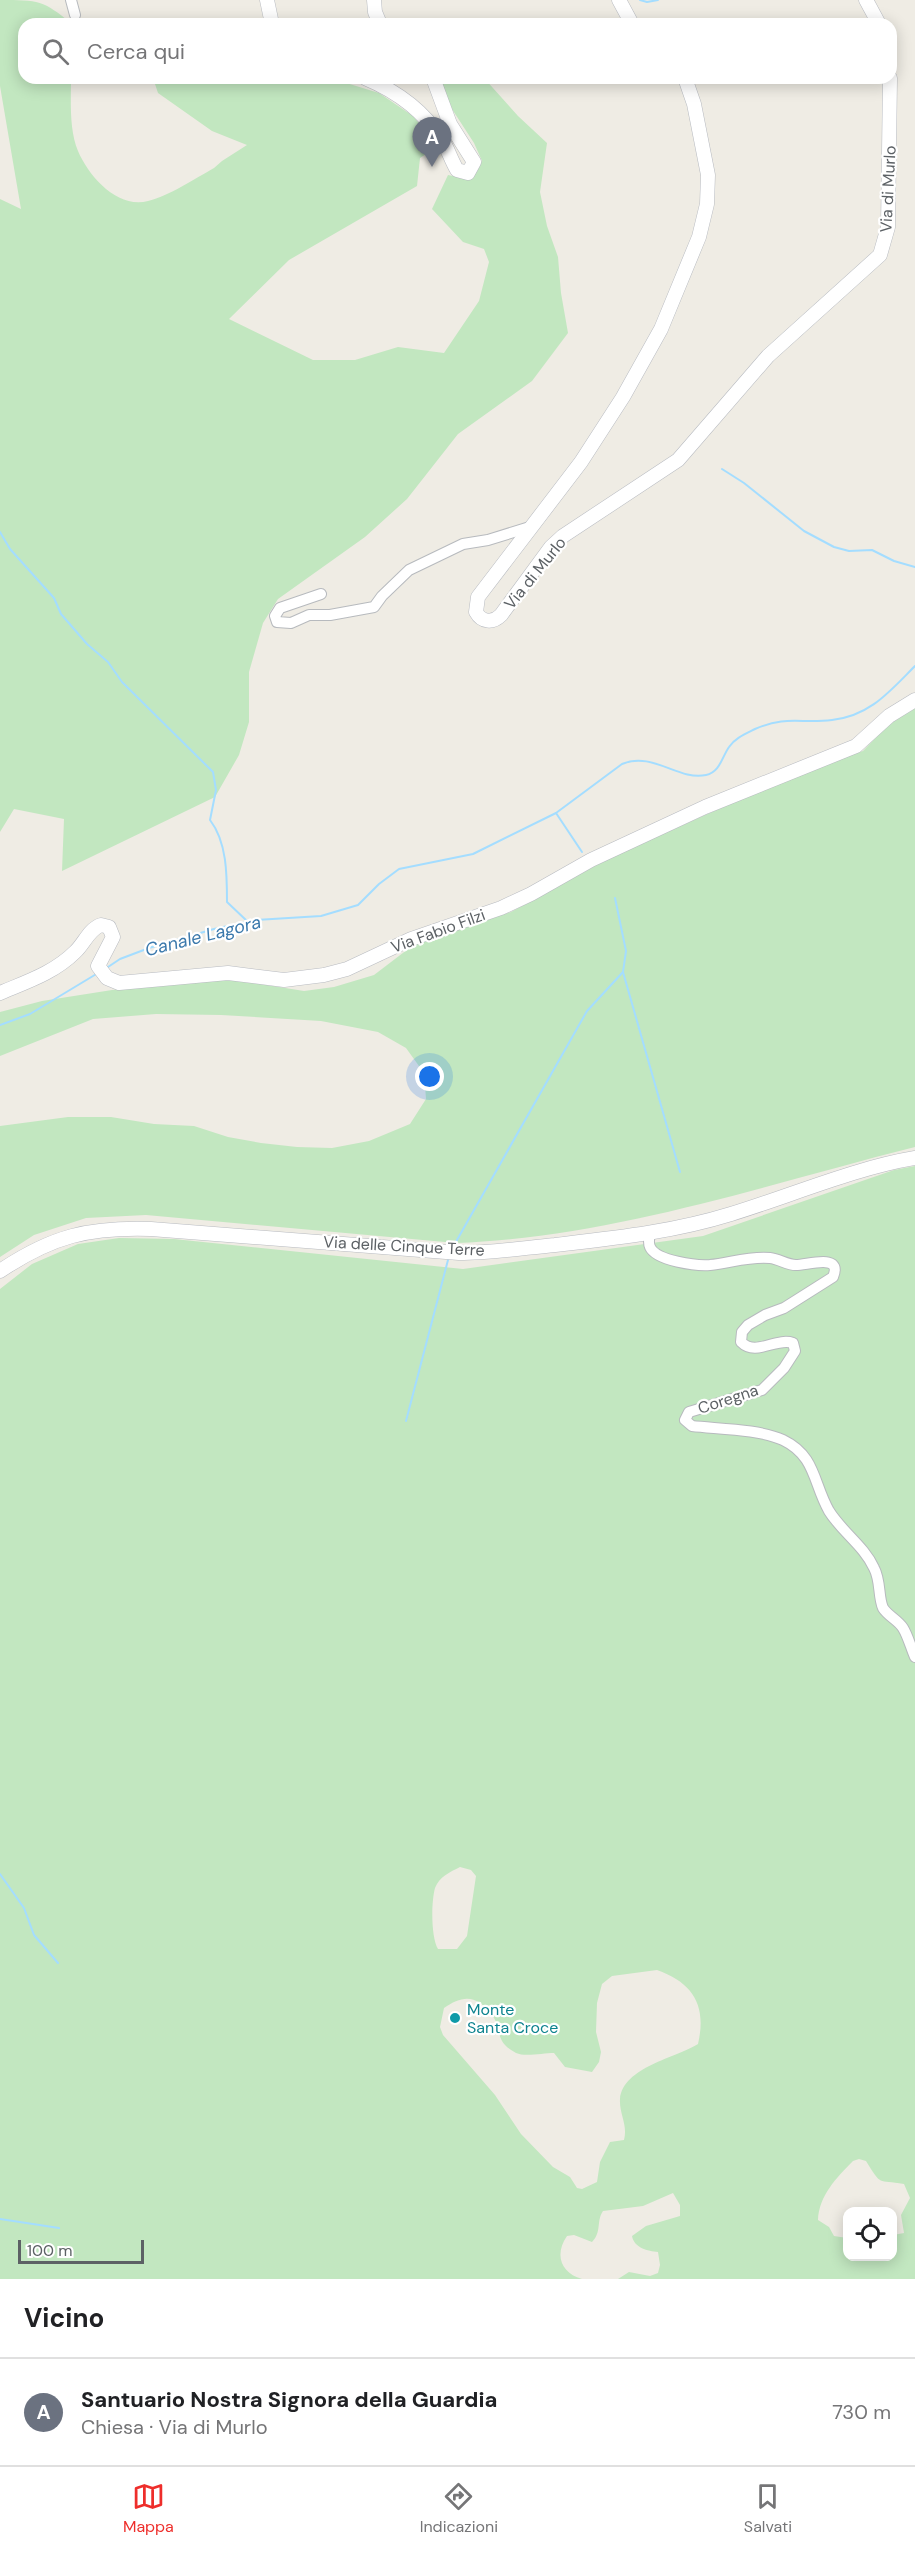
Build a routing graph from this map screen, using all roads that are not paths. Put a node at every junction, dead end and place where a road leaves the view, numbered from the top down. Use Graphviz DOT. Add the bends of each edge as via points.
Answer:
graph roads {
  1 [pos="71,0"];
  2 [pos="267,0"];
  3 [pos="374,0"];
  4 [pos="620,0"];
  5 [pos="866,0"];
  6 [pos="75,15"];
  7 [pos="271,18"];
  8 [pos="378,18"];
  9 [pos="629,18"];
  10 [pos="876,18"];
  11 [pos="380,84"];
  12 [pos="435,84"];
  13 [pos="687,84"];
  14 [pos="890,84"];
  15 [pos="534,526"];
  16 [pos="321,594"];
  17 [pos="915,700"];
  18 [pos="0,993"];
  19 [pos="915,1158"];
  20 [pos="650,1233"];
  21 [pos="0,1271"];
  22 [pos="915,1658"];
  1 -- 6 [label="street"];
  2 -- 7 [label="street"];
  3 -- 8 [label="street"];
  4 -- 9 [label="street"];
  5 -- 10 [label="street"];
  11 -- 12 [label="street" via="429,122 461,172 471,172 474,162 450,124"];
  13 -- 15 [label="street, Via di Murlo" via="708,175 699,237 661,329 623,397"];
  14 -- 15 [label="street, Via di Murlo" via="888,227 880,255 768,356 678,460 563,536 501,615 494,620 481,619 476,612 478,597"];
  15 -- 16 [label="street" via="463,544 417,566 392,585 374,607 309,615 291,623 277,622 275,616 280,608"];
  17 -- 18 [label="street, Via Fabio Filzi" via="888,716 856,746 705,807 591,860 501,908 411,939 347,969 306,979 228,972 113,982 98,966 113,936 105,925 96,926 75,952 33,981"];
  19 -- 20 [label="street, Via delle Cinque Terre" via="730,1214"];
  20 -- 21 [label="street, Via delle Cinque Terre" via="459,1253 163,1230 101,1229 54,1241"];
  20 -- 22 [label="street, Coregna" via="652,1250 683,1263 709,1265 770,1258 795,1265 826,1261 835,1268 833,1277 742,1332 741,1342 747,1347 793,1343 795,1351 784,1368 762,1390 689,1412 686,1420 692,1426 782,1440 812,1465 830,1511 866,1553 880,1583 883,1607 903,1628"];
}
